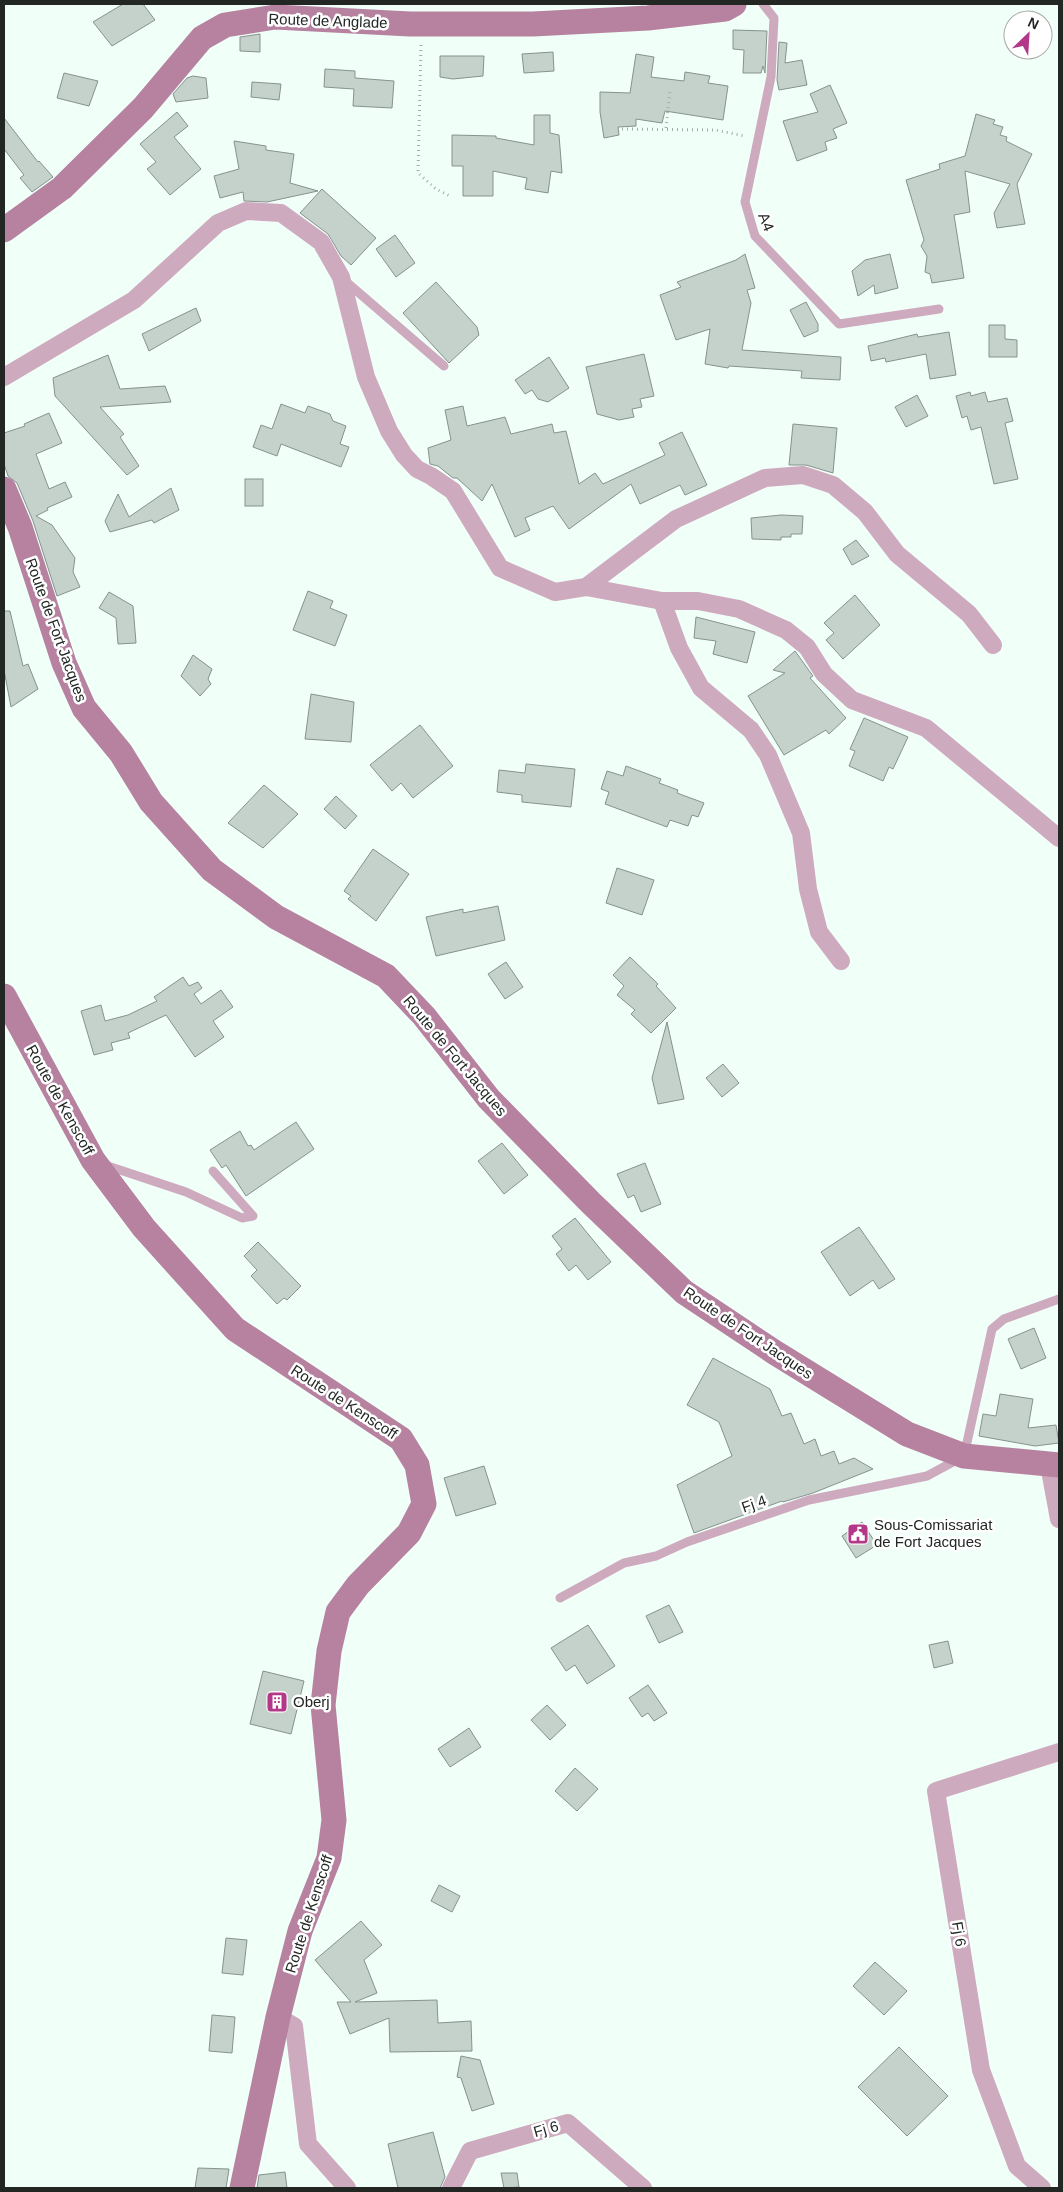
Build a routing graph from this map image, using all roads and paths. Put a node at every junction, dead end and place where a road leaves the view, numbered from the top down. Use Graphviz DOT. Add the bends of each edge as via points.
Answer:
graph roads {
  1 [pos="734,4"];
  2 [pos="763,4"];
  3 [pos="422,24"];
  4 [pos="670,91"];
  5 [pos="666,128"];
  6 [pos="622,129"];
  7 [pos="759,138"];
  8 [pos="450,196"];
  9 [pos="4,230"];
  10 [pos="341,277"];
  11 [pos="938,309"];
  12 [pos="444,366"];
  13 [pos="4,377"];
  14 [pos="4,489"];
  15 [pos="586,587"];
  16 [pos="662,601"];
  17 [pos="993,645"];
  18 [pos="1059,838"];
  19 [pos="841,961"];
  20 [pos="4,996"];
  21 [pos="93,1160"];
  22 [pos="213,1171"];
  23 [pos="1059,1298"];
  24 [pos="964,1456"];
  25 [pos="1054,1465"];
  26 [pos="1059,1519"];
  27 [pos="560,1598"];
  28 [pos="1059,1752"];
  29 [pos="278,2017"];
  30 [pos="242,2188"];
  31 [pos="347,2188"];
  32 [pos="451,2188"];
  33 [pos="643,2188"];
  34 [pos="1042,2188"];
  1 -- 3 [label="street, Route de Anglade" via="725,8 648,18 533,24"];
  2 -- 7 [label="lane, A4" via="774,18 771,76"];
  3 -- 8 [label="path" via="418,173"];
  3 -- 9 [label="street, Route de Anglade" via="275,17 225,25 202,38 143,108 62,188"];
  4 -- 5 [label="path"];
  5 -- 6 [label="path"];
  5 -- 7 [label="path" via="715,130"];
  7 -- 11 [label="lane, A4" via="745,202 755,236 839,324"];
  10 -- 12 [label="lane"];
  10 -- 13 [label="street" via="321,242 281,213 246,211 218,223 134,300"];
  10 -- 15 [label="street" via="366,378 389,432 404,455 417,469 453,492 500,568 555,592"];
  14 -- 24 [label="street, Route de Fort Jacques" via="20,527 64,662 84,708 121,753 151,802 212,870 276,917 386,976 424,1016 489,1099 590,1203 684,1292 907,1434"];
  15 -- 16 [label="street"];
  15 -- 17 [label="street" via="676,519 765,478 803,475 834,485 865,512 897,554 970,614"];
  16 -- 18 [label="street" via="698,601 739,610 786,630 807,647 824,674 852,700 926,728"];
  16 -- 19 [label="street" via="679,648 701,688 751,730 768,755 801,833 808,889 819,932"];
  20 -- 21 [label="street, Route de Kenscoff"];
  21 -- 22 [label="lane" via="123,1173 186,1192 242,1218 254,1216"];
  21 -- 29 [label="street, Route de Kenscoff" via="144,1228 235,1329 401,1439 417,1465 424,1504 409,1533 358,1585 338,1612 329,1651 323,1705 334,1820 329,1858 300,1930"];
  23 -- 24 [label="lane" via="1004,1319 992,1329"];
  24 -- 25 [label="street, Route de Fort Jacques"];
  24 -- 27 [label="lane, Fj 4" via="927,1476 809,1500 656,1556 624,1563"];
  25 -- 26 [label="street"];
  28 -- 34 [label="street, Fj 6" via="936,1791 981,2070 1017,2166"];
  29 -- 30 [label="street, Route de Kenscoff"];
  29 -- 31 [label="street" via="294,2026 308,2144"];
  32 -- 33 [label="street, Fj 6" via="470,2151 568,2123"];
}
